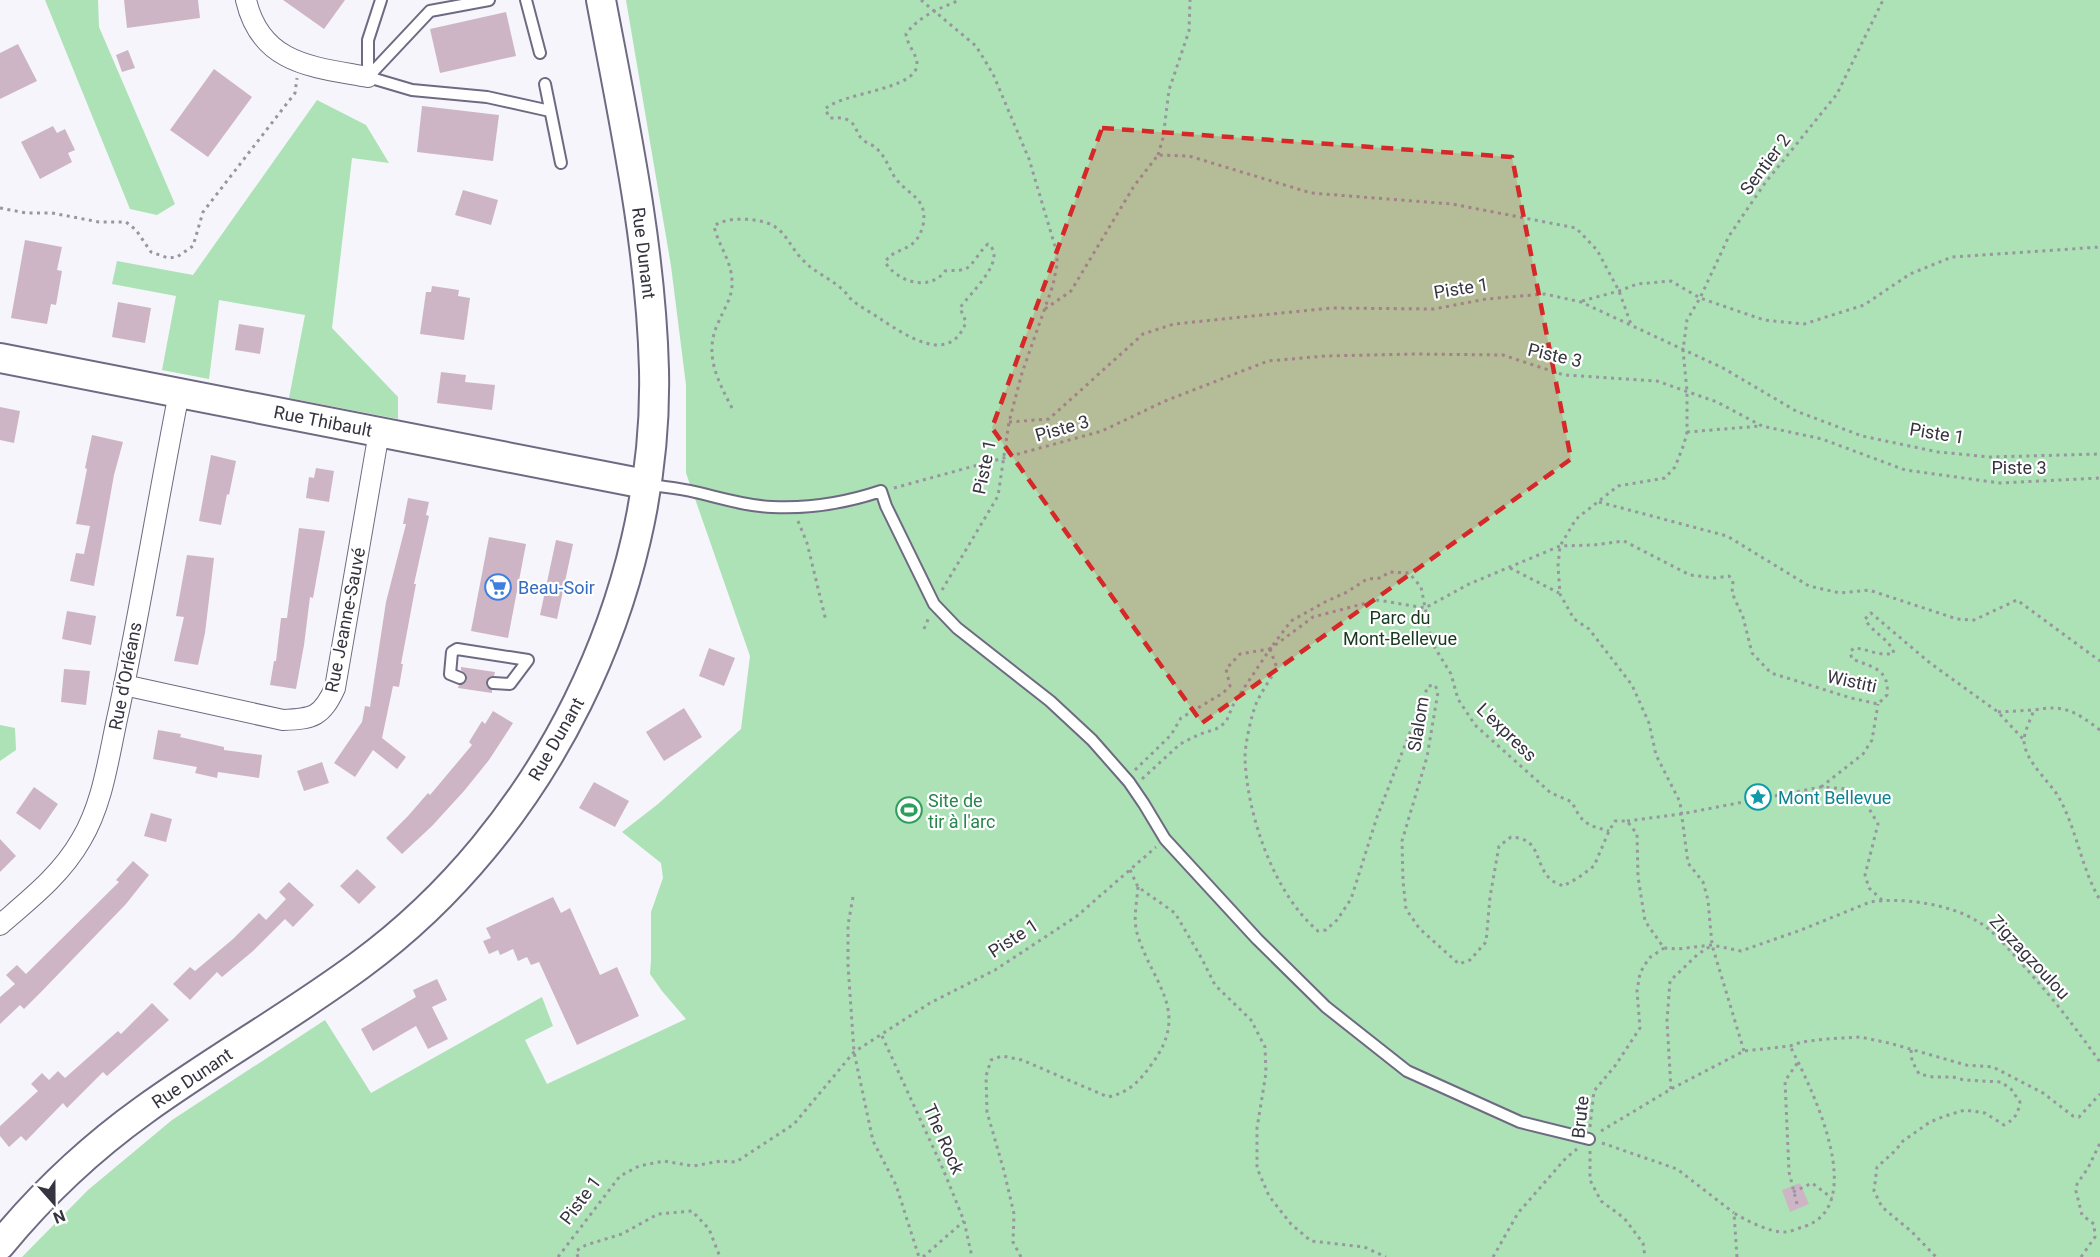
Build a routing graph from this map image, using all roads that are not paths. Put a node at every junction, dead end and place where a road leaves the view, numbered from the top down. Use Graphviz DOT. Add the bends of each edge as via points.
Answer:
graph roads {
  1 [pos="246,0"];
  2 [pos="381,0"];
  3 [pos="489,0"];
  4 [pos="526,0"];
  5 [pos="601,0"];
  6 [pos="540,53"];
  7 [pos="368,77"];
  8 [pos="545,84"];
  9 [pos="550,111"];
  10 [pos="561,163"];
  11 [pos="0,358"];
  12 [pos="180,393"];
  13 [pos="379,432"];
  14 [pos="645,484"];
  15 [pos="460,678"];
  16 [pos="493,683"];
  17 [pos="124,685"];
  18 [pos="0,925"];
  19 [pos="1589,1139"];
  20 [pos="0,1245"];
  1 -- 7 [label="street" via="265,40 281,54 300,63"];
  2 -- 7 [label="lane" via="368,40"];
  3 -- 7 [label="lane" via="430,11"];
  4 -- 6 [label="lane"];
  5 -- 14 [label="street, Rue Dunant" via="641,222 652,321 653,410"];
  7 -- 9 [label="lane" via="412,90 487,97"];
  8 -- 9 [label="lane"];
  9 -- 10 [label="lane"];
  11 -- 12 [label="street, Rue Thibault"];
  12 -- 13 [label="street, Rue Thibault"];
  12 -- 17 [label="street, Rue d'Orléans"];
  13 -- 14 [label="street, Rue Thibault"];
  13 -- 17 [label="street, Rue Jeanne-Sauvé" via="336,688 326,707 314,716 283,720"];
  14 -- 19 [label="lane" via="750,505 793,508 842,503 881,491 934,604 957,628 1050,701 1092,740 1129,782 1165,839 1326,1007 1407,1071 1520,1122"];
  14 -- 20 [label="street, Rue Dunant" via="623,587 589,680 539,772 477,856 403,930 363,963 109,1137 43,1196"];
  15 -- 16 [label="lane" via="450,674 452,652 457,649 528,660 510,684"];
  17 -- 18 [label="street, Rue d'Orléans" via="100,797 88,827 51,880"];
}
